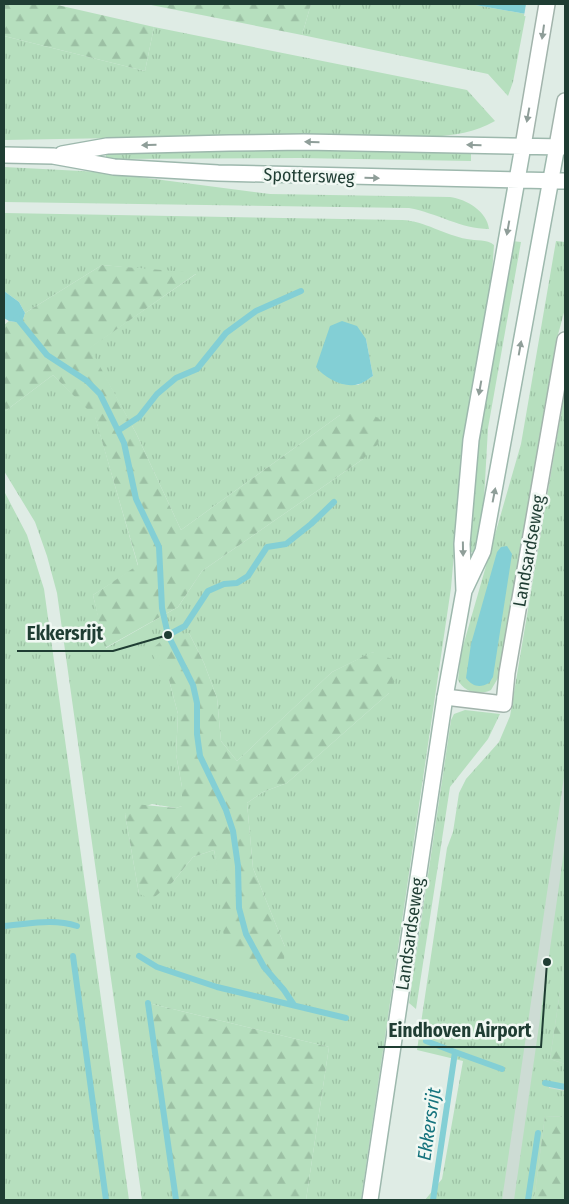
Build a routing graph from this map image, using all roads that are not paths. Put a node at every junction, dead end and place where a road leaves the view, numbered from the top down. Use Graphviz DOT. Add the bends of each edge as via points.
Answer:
graph roads {
  1 [pos="547,4"];
  2 [pos="565,100"];
  3 [pos="523,146"];
  4 [pos="561,146"];
  5 [pos="4,155"];
  6 [pos="53,156"];
  7 [pos="516,180"];
  8 [pos="558,181"];
  9 [pos="565,340"];
  10 [pos="464,591"];
  11 [pos="445,697"];
  12 [pos="370,1200"];
  1 -- 3 [label="street, Landsardseweg, one-way"];
  2 -- 4 [label="street, Landsardseweg"];
  3 -- 4 [label="street, Spottersweg"];
  3 -- 6 [label="street, Spottersweg, one-way" via="229,143 107,146"];
  3 -- 7 [label="street, Landsardseweg"];
  4 -- 8 [label="street, Landsardseweg"];
  5 -- 6 [label="street, Spottersweg"];
  6 -- 7 [label="street, Spottersweg, one-way" via="114,167 218,174"];
  7 -- 8 [label="street, Spottersweg"];
  7 -- 10 [label="street, Landsardseweg, one-way" via="471,440 462,544"];
  10 -- 8 [label="street, Landsardseweg, one-way" via="483,551"];
  9 -- 11 [label="street, Landsardseweg" via="504,704"];
  10 -- 11 [label="street, Landsardseweg"];
  11 -- 12 [label="street, Landsardseweg"];
}
